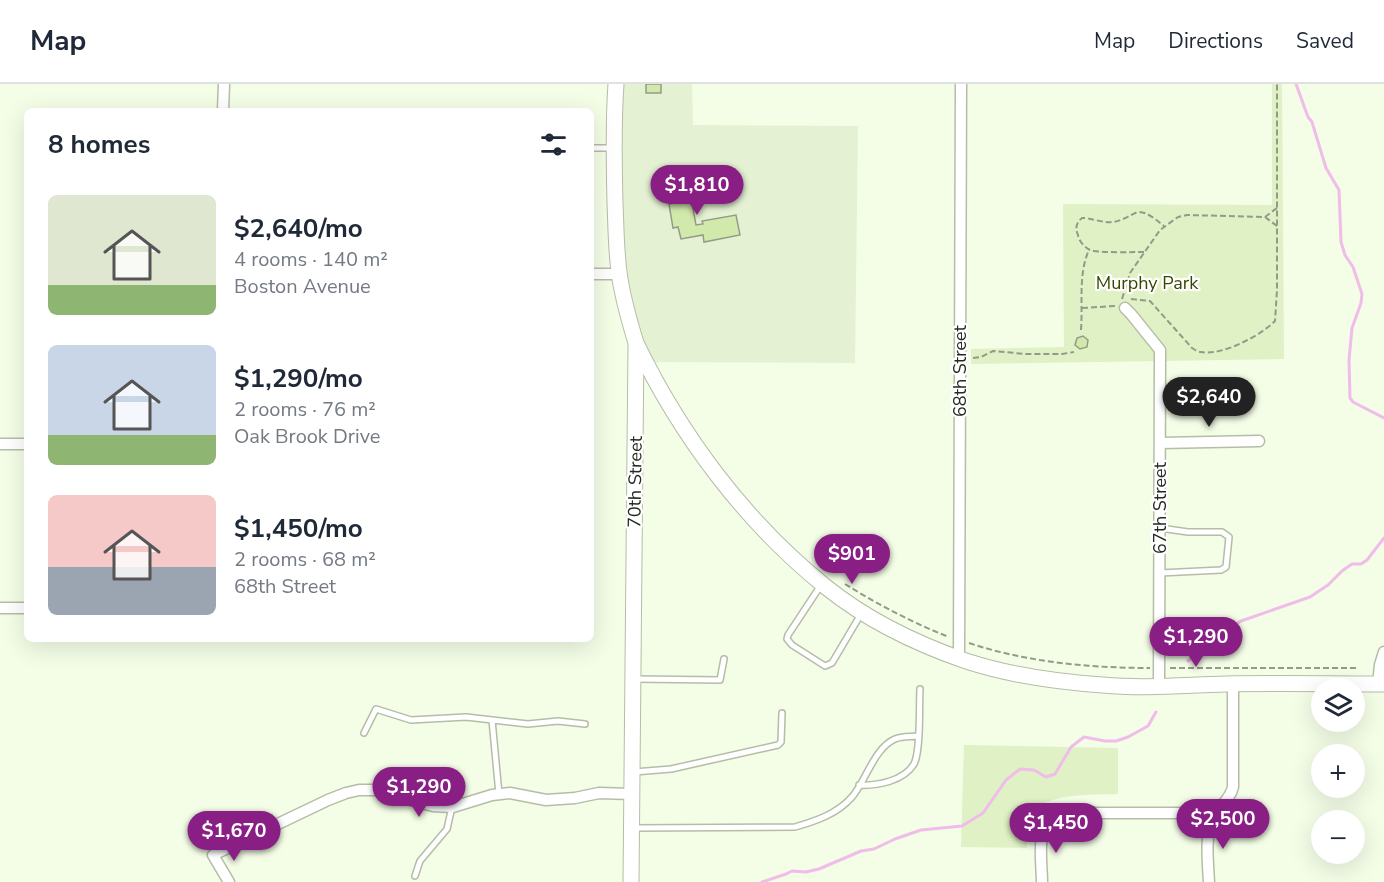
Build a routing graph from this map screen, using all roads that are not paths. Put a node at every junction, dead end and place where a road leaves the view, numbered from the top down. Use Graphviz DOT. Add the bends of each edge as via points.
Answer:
graph roads {
  1 [pos="224,84"];
  2 [pos="616,84"];
  3 [pos="961,84"];
  4 [pos="223,108"];
  5 [pos="594,148"];
  6 [pos="615,148"];
  7 [pos="594,274"];
  8 [pos="619,274"];
  9 [pos="1124,304"];
  10 [pos="636,343"];
  11 [pos="1259,441"];
  12 [pos="1160,443"];
  13 [pos="0,444"];
  14 [pos="24,444"];
  15 [pos="1160,528"];
  16 [pos="1160,573"];
  17 [pos="822,584"];
  18 [pos="0,608"];
  19 [pos="24,608"];
  20 [pos="862,612"];
  21 [pos="1384,652"];
  22 [pos="959,658"];
  23 [pos="724,659"];
  24 [pos="633,679"];
  25 [pos="1233,684"];
  26 [pos="1381,684"];
  27 [pos="1159,686"];
  28 [pos="920,689"];
  29 [pos="782,713"];
  30 [pos="492,720"];
  31 [pos="585,724"];
  32 [pos="364,733"];
  33 [pos="918,736"];
  34 [pos="632,772"];
  35 [pos="859,785"];
  36 [pos="499,794"];
  37 [pos="632,794"];
  38 [pos="453,807"];
  39 [pos="1215,813"];
  40 [pos="631,828"];
  41 [pos="416,876"];
  42 [pos="229,882"];
  43 [pos="631,882"];
  44 [pos="1042,882"];
  45 [pos="1209,882"];
  1 -- 4 [label="street"];
  2 -- 6 [label="street, 70th Street"];
  3 -- 22 [label="street, 68th Street"];
  5 -- 6 [label="lane"];
  6 -- 8 [label="street, 70th Street"];
  7 -- 8 [label="street"];
  8 -- 10 [label="street, 70th Street"];
  9 -- 12 [label="street, 67th Street" via="1160,350"];
  10 -- 17 [label="street" via="681,426 724,484 772,539"];
  10 -- 24 [label="street, 70th Street"];
  11 -- 12 [label="street"];
  12 -- 15 [label="street, 67th Street"];
  13 -- 14 [label="street"];
  15 -- 16 [label="street, 67th Street"];
  15 -- 16 [label="lane" via="1222,532 1228,537 1226,567 1221,570"];
  16 -- 27 [label="street, 67th Street"];
  17 -- 20 [label="street"];
  17 -- 20 [label="lane" via="788,635 792,645 825,666 832,663"];
  18 -- 19 [label="street"];
  20 -- 22 [label="street" via="903,635"];
  21 -- 26 [label="street"];
  22 -- 27 [label="street" via="989,668 1076,682"];
  23 -- 24 [label="lane" via="720,680"];
  24 -- 34 [label="street, 70th Street"];
  25 -- 26 [label="street"];
  25 -- 27 [label="street"];
  25 -- 39 [label="street" via="1233,787"];
  28 -- 33 [label="lane"];
  29 -- 34 [label="lane" via="778,745 671,769"];
  30 -- 31 [label="lane"];
  30 -- 32 [label="lane" via="411,720 376,709"];
  30 -- 36 [label="lane"];
  33 -- 35 [label="lane" via="901,737 884,747"];
  33 -- 35 [label="lane" via="918,753 909,770 889,782"];
  34 -- 37 [label="street, 70th Street"];
  35 -- 40 [label="lane" via="842,807 815,822 795,826"];
  36 -- 37 [label="street" via="546,800 599,793"];
  36 -- 38 [label="street"];
  37 -- 40 [label="street, 70th Street"];
  38 -- 41 [label="lane" via="447,829 420,861"];
  38 -- 42 [label="street" via="433,806 377,790 346,793 213,855"];
  39 -- 44 [label="street" via="1061,814 1045,825"];
  39 -- 45 [label="street" via="1209,837"];
  40 -- 43 [label="street, 70th Street"];
}
